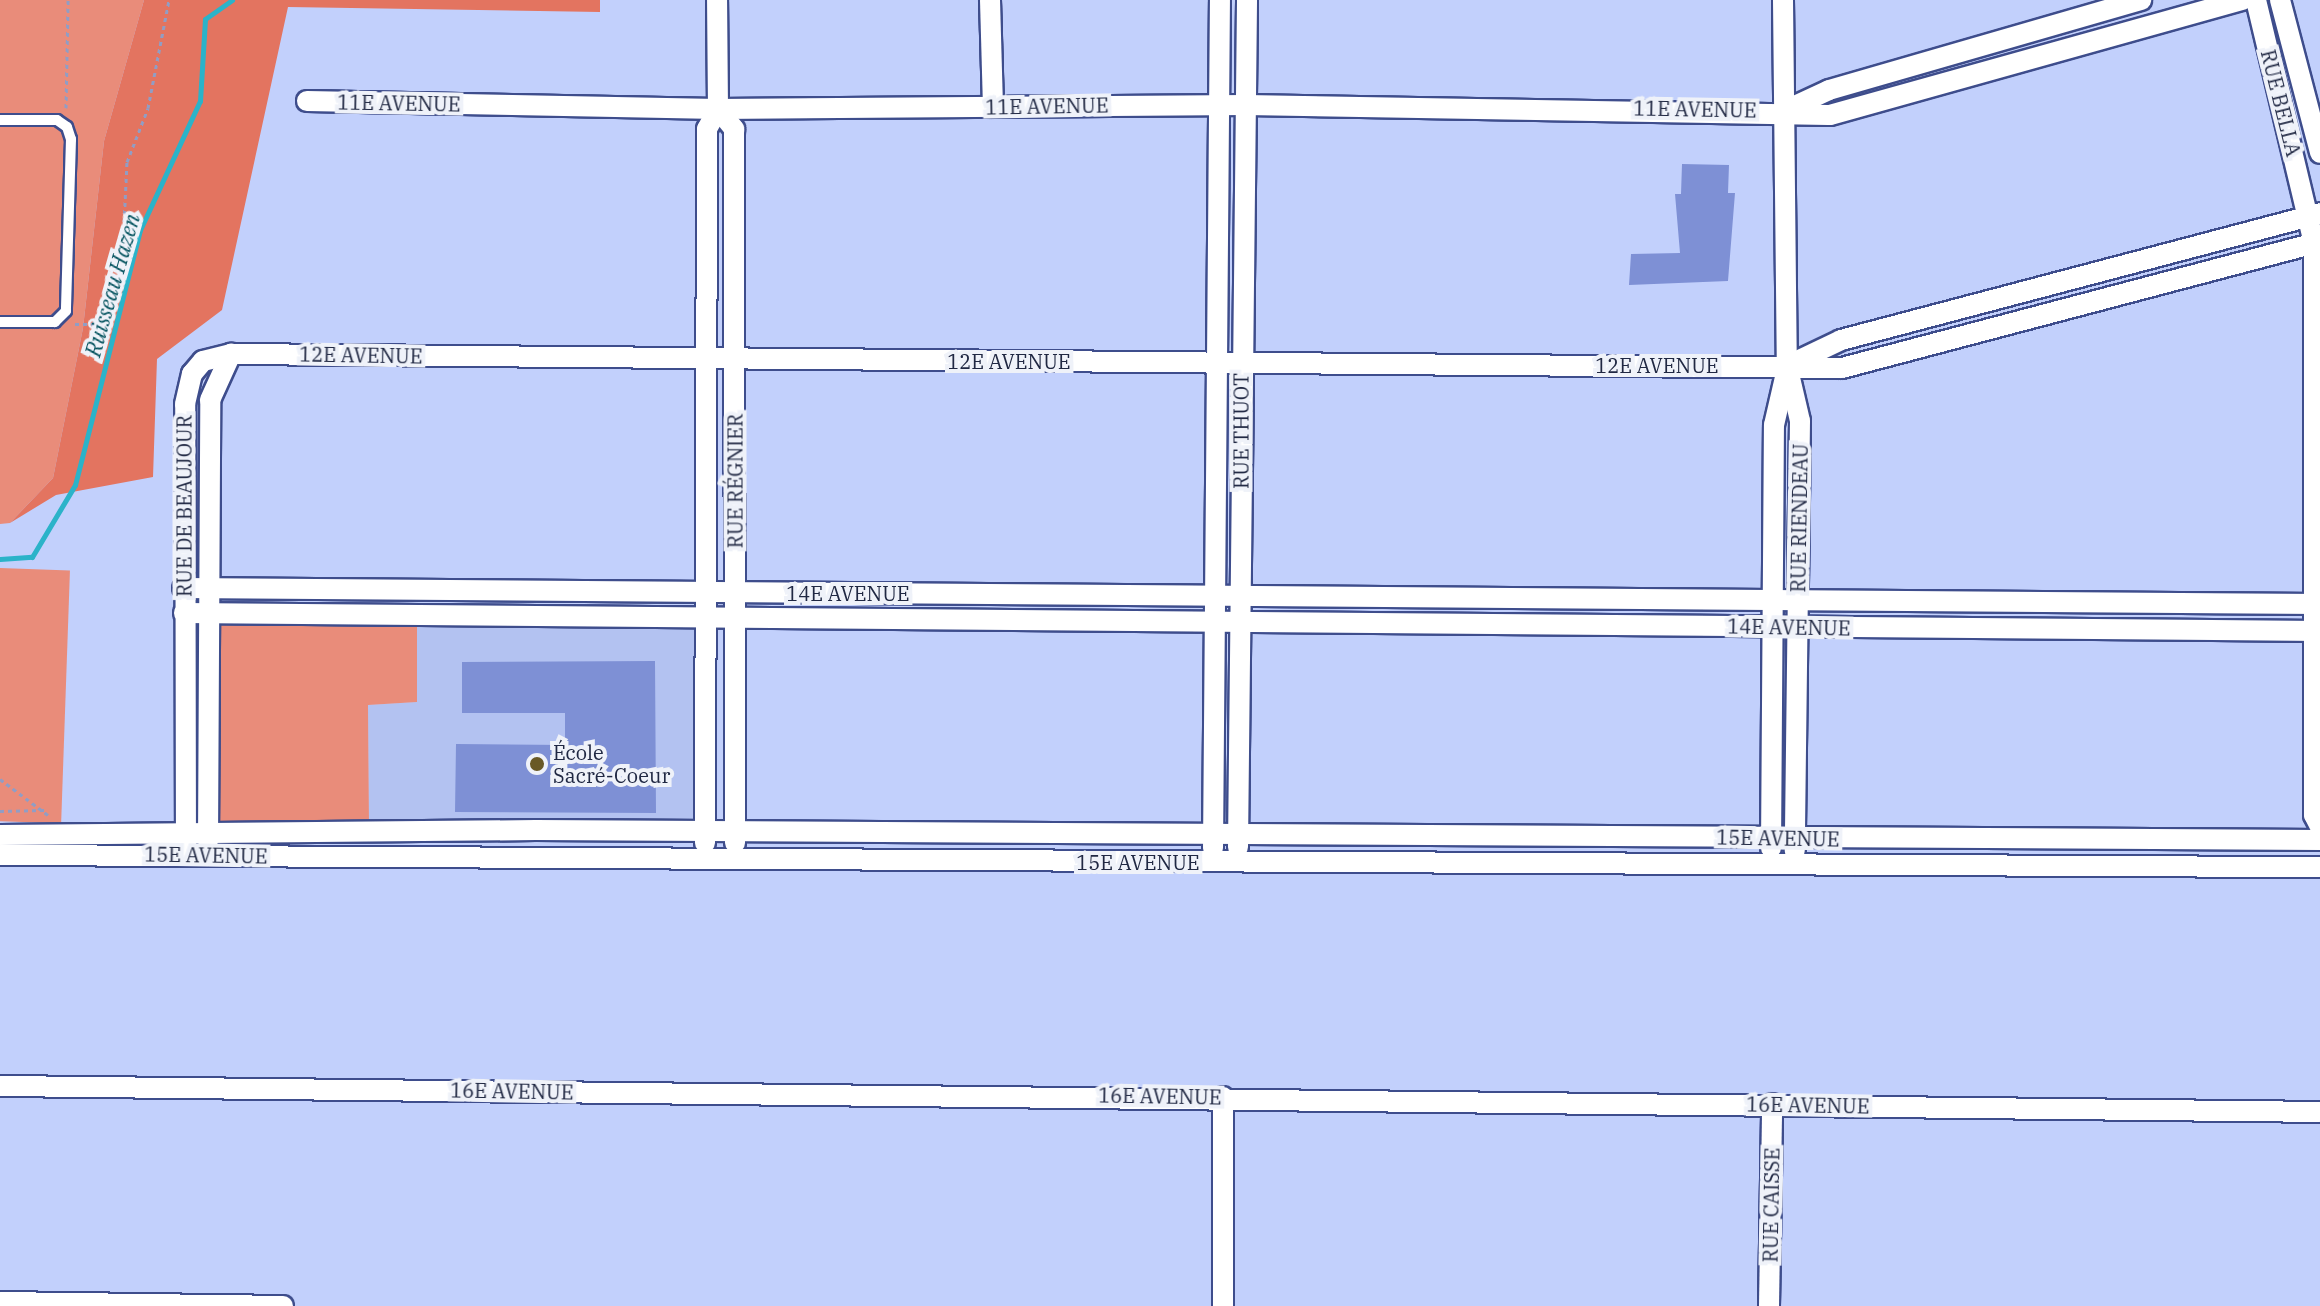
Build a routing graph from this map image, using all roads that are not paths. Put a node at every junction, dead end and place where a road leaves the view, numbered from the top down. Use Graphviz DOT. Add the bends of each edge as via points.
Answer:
graph roads {
  1 [pos="717,0"];
  2 [pos="990,0"];
  3 [pos="1220,0"];
  4 [pos="1247,0"];
  5 [pos="1783,0"];
  6 [pos="2141,0"];
  7 [pos="2243,0"];
  8 [pos="2256,0"];
  9 [pos="2280,0"];
  10 [pos="2022,34"];
  11 [pos="2029,60"];
  12 [pos="307,101"];
  13 [pos="1220,105"];
  14 [pos="1246,105"];
  15 [pos="993,107"];
  16 [pos="718,109"];
  17 [pos="1786,110"];
  18 [pos="0,120"];
  19 [pos="2320,153"];
  20 [pos="2315,214"];
  21 [pos="2317,243"];
  22 [pos="2065,280"];
  23 [pos="2070,308"];
  24 [pos="0,322"];
  25 [pos="231,354"];
  26 [pos="706,359"];
  27 [pos="734,360"];
  28 [pos="1219,363"];
  29 [pos="1242,363"];
  30 [pos="1787,365"];
  31 [pos="2319,370"];
  32 [pos="2318,395"];
  33 [pos="183,588"];
  34 [pos="208,588"];
  35 [pos="706,592"];
  36 [pos="735,592"];
  37 [pos="1216,596"];
  38 [pos="1240,596"];
  39 [pos="1512,598"];
  40 [pos="1773,600"];
  41 [pos="1798,600"];
  42 [pos="2064,602"];
  43 [pos="2318,604"];
  44 [pos="184,613"];
  45 [pos="208,613"];
  46 [pos="705,617"];
  47 [pos="735,617"];
  48 [pos="1216,621"];
  49 [pos="1240,622"];
  50 [pos="1513,624"];
  51 [pos="1773,626"];
  52 [pos="1798,627"];
  53 [pos="2065,629"];
  54 [pos="2318,631"];
  55 [pos="2320,827"];
  56 [pos="410,830"];
  57 [pos="536,830"];
  58 [pos="208,831"];
  59 [pos="705,832"];
  60 [pos="735,832"];
  61 [pos="967,833"];
  62 [pos="0,835"];
  63 [pos="1214,835"];
  64 [pos="1238,835"];
  65 [pos="1502,836"];
  66 [pos="1771,838"];
  67 [pos="1796,838"];
  68 [pos="2054,840"];
  69 [pos="2320,840"];
  70 [pos="186,845"];
  71 [pos="0,855"];
  72 [pos="208,855"];
  73 [pos="535,857"];
  74 [pos="411,858"];
  75 [pos="705,859"];
  76 [pos="735,859"];
  77 [pos="966,860"];
  78 [pos="1213,862"];
  79 [pos="1502,862"];
  80 [pos="1771,862"];
  81 [pos="1238,863"];
  82 [pos="1795,863"];
  83 [pos="2053,865"];
  84 [pos="2320,867"];
  85 [pos="0,1086"];
  86 [pos="1223,1097"];
  87 [pos="1772,1104"];
  88 [pos="2320,1112"];
  89 [pos="1,1302"];
  90 [pos="283,1306"];
  91 [pos="1223,1306"];
  92 [pos="1769,1306"];
  1 -- 16 [label="street, RUE RÉGNIER"];
  2 -- 15 [label="street"];
  3 -- 13 [label="street, RUE THUOT"];
  4 -- 14 [label="street, RUE THUOT"];
  5 -- 17 [label="street, RUE RIENDEAU"];
  6 -- 10 [label="street, 11E AVENUE"];
  7 -- 11 [label="street, 11E AVENUE"];
  8 -- 20 [label="street, RUE BELLA"];
  9 -- 19 [label="street, RUE BELLA"];
  10 -- 11 [label="street"];
  10 -- 17 [label="street, 11E AVENUE" via="1829,90"];
  11 -- 17 [label="street, 11E AVENUE" via="1830,115"];
  12 -- 16 [label="street, 11E AVENUE"];
  13 -- 14 [label="street, 11E AVENUE"];
  13 -- 15 [label="street, 11E AVENUE"];
  13 -- 28 [label="street, RUE THUOT"];
  14 -- 17 [label="street, 11E AVENUE"];
  14 -- 29 [label="street, RUE THUOT"];
  15 -- 16 [label="street, 11E AVENUE"];
  16 -- 26 [label="street, RUE RÉGNIER" via="707,129"];
  16 -- 27 [label="street, RUE RÉGNIER" via="734,129"];
  17 -- 30 [label="street, RUE RIENDEAU"];
  18 -- 24 [label="lane" via="64,124 71,139 67,306 62,318"];
  20 -- 21 [label="street, RUE BELLA"];
  20 -- 22 [label="street, 12E AVENUE"];
  21 -- 23 [label="street, 12E AVENUE"];
  21 -- 31 [label="street, RUE BELLA"];
  22 -- 23 [label="street"];
  22 -- 30 [label="street, 12E AVENUE" via="1841,340"];
  23 -- 30 [label="street, 12E AVENUE" via="1842,368"];
  25 -- 26 [label="street, 12E AVENUE"];
  25 -- 33 [label="street, RUE DE BEAUJOUR" via="203,361 192,374 185,404"];
  25 -- 34 [label="street, RUE DE BEAUJOUR" via="210,400"];
  26 -- 27 [label="street, 12E AVENUE"];
  26 -- 35 [label="street, RUE RÉGNIER"];
  27 -- 28 [label="street, 12E AVENUE"];
  27 -- 36 [label="street, RUE RÉGNIER"];
  28 -- 29 [label="street, 12E AVENUE"];
  28 -- 37 [label="street, RUE THUOT"];
  29 -- 30 [label="street, 12E AVENUE"];
  29 -- 38 [label="street, RUE THUOT"];
  30 -- 40 [label="street, RUE RIENDEAU" via="1774,425"];
  30 -- 41 [label="street, RUE RIENDEAU" via="1800,421"];
  31 -- 32 [label="street, RUE BELLA"];
  32 -- 43 [label="street, RUE BELLA"];
  33 -- 34 [label="street, 14E AVENUE"];
  33 -- 44 [label="street, RUE DE BEAUJOUR"];
  34 -- 35 [label="street, 14E AVENUE"];
  34 -- 45 [label="street, RUE DE BEAUJOUR"];
  35 -- 36 [label="street, 14E AVENUE"];
  35 -- 46 [label="street, RUE RÉGNIER"];
  36 -- 37 [label="street, 14E AVENUE"];
  36 -- 47 [label="street, RUE RÉGNIER"];
  37 -- 38 [label="street, 14E AVENUE"];
  37 -- 48 [label="street, RUE THUOT"];
  38 -- 39 [label="street, 14E AVENUE"];
  38 -- 49 [label="street, RUE THUOT"];
  39 -- 40 [label="street, 14E AVENUE"];
  39 -- 50 [label="street"];
  40 -- 41 [label="street, 14E AVENUE"];
  40 -- 51 [label="street, RUE RIENDEAU"];
  41 -- 42 [label="street, 14E AVENUE"];
  41 -- 52 [label="street, RUE RIENDEAU"];
  42 -- 43 [label="street, 14E AVENUE"];
  42 -- 53 [label="street"];
  43 -- 54 [label="street, RUE BELLA"];
  44 -- 45 [label="street, 14E AVENUE"];
  44 -- 70 [label="street, RUE DE BEAUJOUR"];
  45 -- 46 [label="street, 14E AVENUE"];
  45 -- 58 [label="street, RUE DE BEAUJOUR"];
  46 -- 47 [label="street, 14E AVENUE"];
  46 -- 59 [label="street, RUE RÉGNIER"];
  47 -- 48 [label="street, 14E AVENUE"];
  47 -- 60 [label="street, RUE RÉGNIER"];
  48 -- 49 [label="street, 14E AVENUE"];
  48 -- 63 [label="street, RUE THUOT"];
  49 -- 50 [label="street, 14E AVENUE"];
  49 -- 64 [label="street, RUE THUOT"];
  50 -- 51 [label="street, 14E AVENUE"];
  51 -- 52 [label="street, 14E AVENUE"];
  51 -- 66 [label="street, RUE RIENDEAU"];
  52 -- 53 [label="street, 14E AVENUE"];
  52 -- 67 [label="street, RUE RIENDEAU"];
  53 -- 54 [label="street, 14E AVENUE"];
  54 -- 55 [label="street, RUE BELLA" via="2314,815"];
  56 -- 57 [label="street, 15E AVENUE"];
  56 -- 58 [label="street, 15E AVENUE"];
  56 -- 74 [label="street"];
  57 -- 59 [label="street, 15E AVENUE"];
  57 -- 73 [label="street"];
  58 -- 70 [label="street, 15E AVENUE"];
  58 -- 72 [label="street, RUE DE BEAUJOUR"];
  59 -- 60 [label="street, 15E AVENUE"];
  59 -- 75 [label="street, RUE RÉGNIER"];
  60 -- 61 [label="street, 15E AVENUE"];
  60 -- 76 [label="street, RUE RÉGNIER"];
  61 -- 63 [label="street, 15E AVENUE"];
  61 -- 77 [label="street"];
  62 -- 70 [label="street, 15E AVENUE"];
  63 -- 64 [label="street, 15E AVENUE"];
  63 -- 78 [label="street, RUE THUOT"];
  64 -- 65 [label="street, 15E AVENUE"];
  64 -- 81 [label="street, RUE THUOT"];
  65 -- 66 [label="street, 15E AVENUE"];
  65 -- 79 [label="street"];
  66 -- 67 [label="street, 15E AVENUE"];
  66 -- 80 [label="street, RUE RIENDEAU"];
  67 -- 68 [label="street, 15E AVENUE"];
  67 -- 82 [label="street, RUE RIENDEAU"];
  68 -- 69 [label="street, 15E AVENUE"];
  68 -- 83 [label="street"];
  70 -- 71 [label="street, 15E AVENUE"];
  70 -- 72 [label="street, 15E AVENUE"];
  72 -- 74 [label="street, 15E AVENUE"];
  73 -- 74 [label="street, 15E AVENUE"];
  73 -- 75 [label="street, 15E AVENUE"];
  75 -- 76 [label="street, 15E AVENUE"];
  76 -- 77 [label="street, 15E AVENUE"];
  77 -- 78 [label="street, 15E AVENUE"];
  78 -- 81 [label="street, 15E AVENUE"];
  79 -- 80 [label="street, 15E AVENUE"];
  79 -- 81 [label="street, 15E AVENUE"];
  80 -- 82 [label="street, 15E AVENUE"];
  82 -- 83 [label="street, 15E AVENUE"];
  83 -- 84 [label="street, 15E AVENUE"];
  85 -- 86 [label="street, 16E AVENUE"];
  86 -- 87 [label="street, 16E AVENUE"];
  86 -- 91 [label="street"];
  87 -- 88 [label="street, 16E AVENUE"];
  87 -- 92 [label="street, RUE CAISSE"];
  89 -- 90 [label="street"];
}
